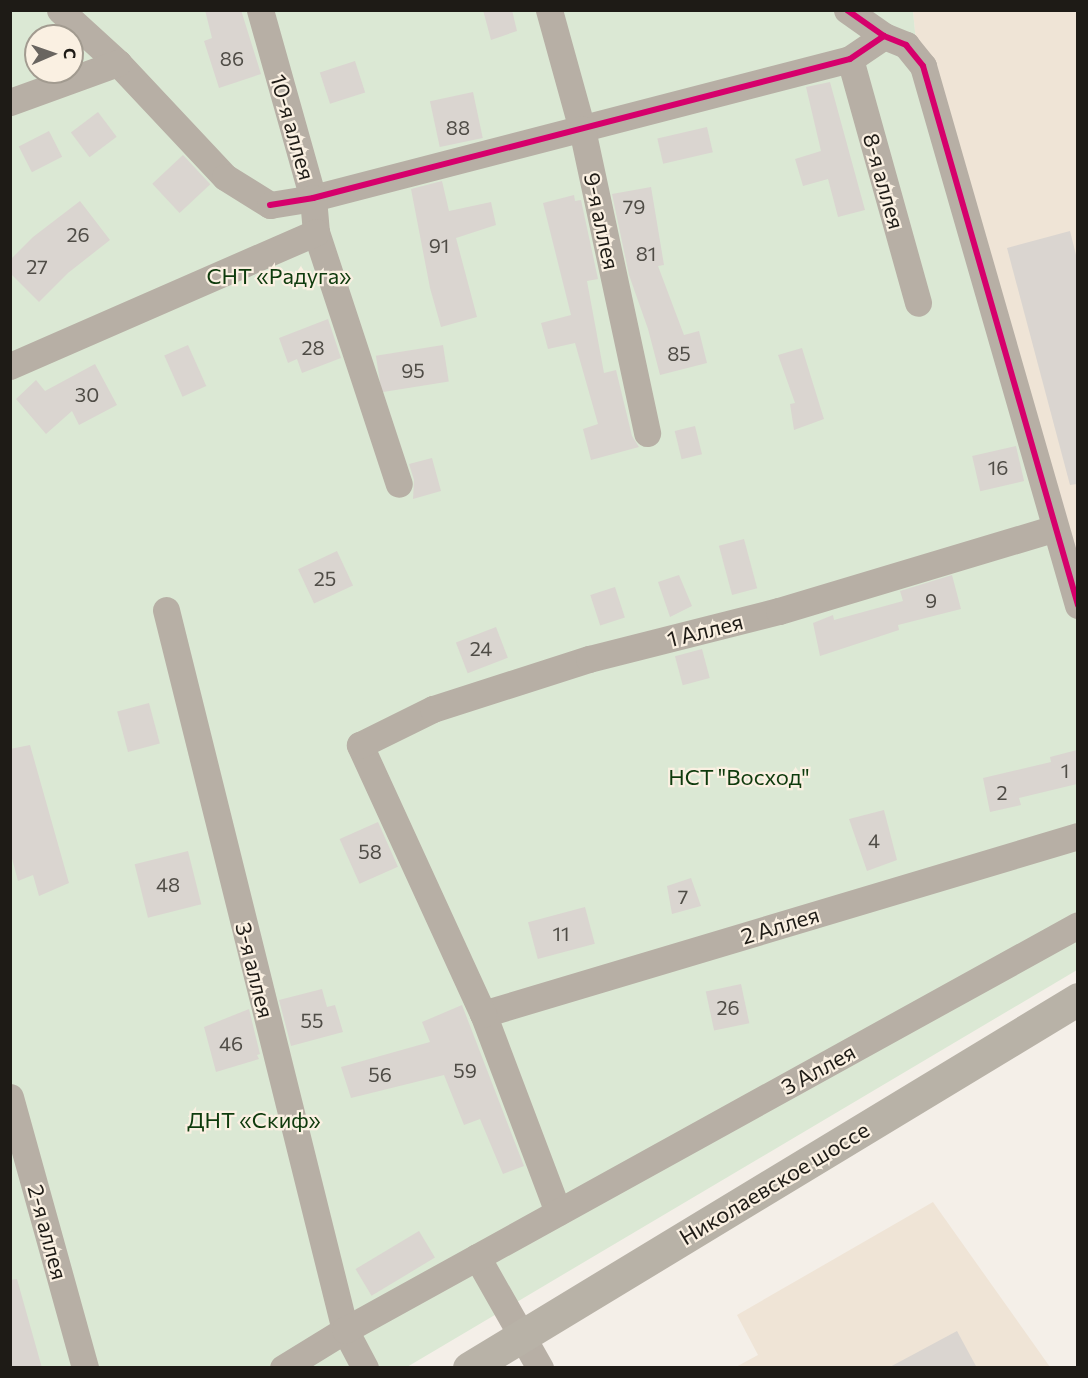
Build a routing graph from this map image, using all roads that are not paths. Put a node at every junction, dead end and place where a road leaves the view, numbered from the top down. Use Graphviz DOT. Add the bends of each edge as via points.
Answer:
graph roads {
  1 [pos="60,10"];
  2 [pos="260,10"];
  3 [pos="549,10"];
  4 [pos="847,10"];
  5 [pos="884,36"];
  6 [pos="850,59"];
  7 [pos="118,63"];
  8 [pos="10,102"];
  9 [pos="582,129"];
  10 [pos="313,198"];
  11 [pos="316,232"];
  12 [pos="918,303"];
  13 [pos="10,366"];
  14 [pos="647,433"];
  15 [pos="399,484"];
  16 [pos="1055,528"];
  17 [pos="1077,605"];
  18 [pos="166,610"];
  19 [pos="1077,836"];
  20 [pos="1077,925"];
  21 [pos="1077,999"];
  22 [pos="483,1014"];
  23 [pos="10,1097"];
  24 [pos="558,1212"];
  25 [pos="477,1257"];
  26 [pos="345,1330"];
  27 [pos="521,1335"];
  28 [pos="85,1368"];
  29 [pos="283,1368"];
  30 [pos="365,1368"];
  31 [pos="469,1368"];
  32 [pos="540,1368"];
  1 -- 7 [label="street"];
  2 -- 10 [label="street, 10-я аллея"];
  3 -- 9 [label="street, 9-я аллея"];
  4 -- 5 [label="street"];
  5 -- 6 [label="street"];
  5 -- 16 [label="street" via="906,45 923,66"];
  6 -- 9 [label="street"];
  6 -- 12 [label="street, 8-я аллея"];
  7 -- 8 [label="street"];
  7 -- 10 [label="street" via="225,177 270,204"];
  9 -- 10 [label="street"];
  9 -- 14 [label="street, 9-я аллея"];
  10 -- 11 [label="street, 10-я аллея"];
  11 -- 13 [label="street"];
  11 -- 15 [label="street, 10-я аллея"];
  16 -- 17 [label="street"];
  16 -- 22 [label="street, 1 Аллея" via="779,611 589,659 433,710 360,745"];
  18 -- 26 [label="street, 3-я аллея"];
  19 -- 22 [label="street, 2 Аллея"];
  20 -- 24 [label="street, 3 Аллея"];
  21 -- 27 [label="main road, Николаевское шоссе"];
  22 -- 24 [label="street"];
  23 -- 28 [label="street, 2-я аллея"];
  24 -- 25 [label="street, 3 Аллея"];
  25 -- 26 [label="street, 3 Аллея"];
  25 -- 27 [label="street"];
  26 -- 29 [label="street, 3 Аллея"];
  26 -- 30 [label="street, 3-я аллея"];
  27 -- 31 [label="main road, Николаевское шоссе"];
  27 -- 32 [label="street"];
}
